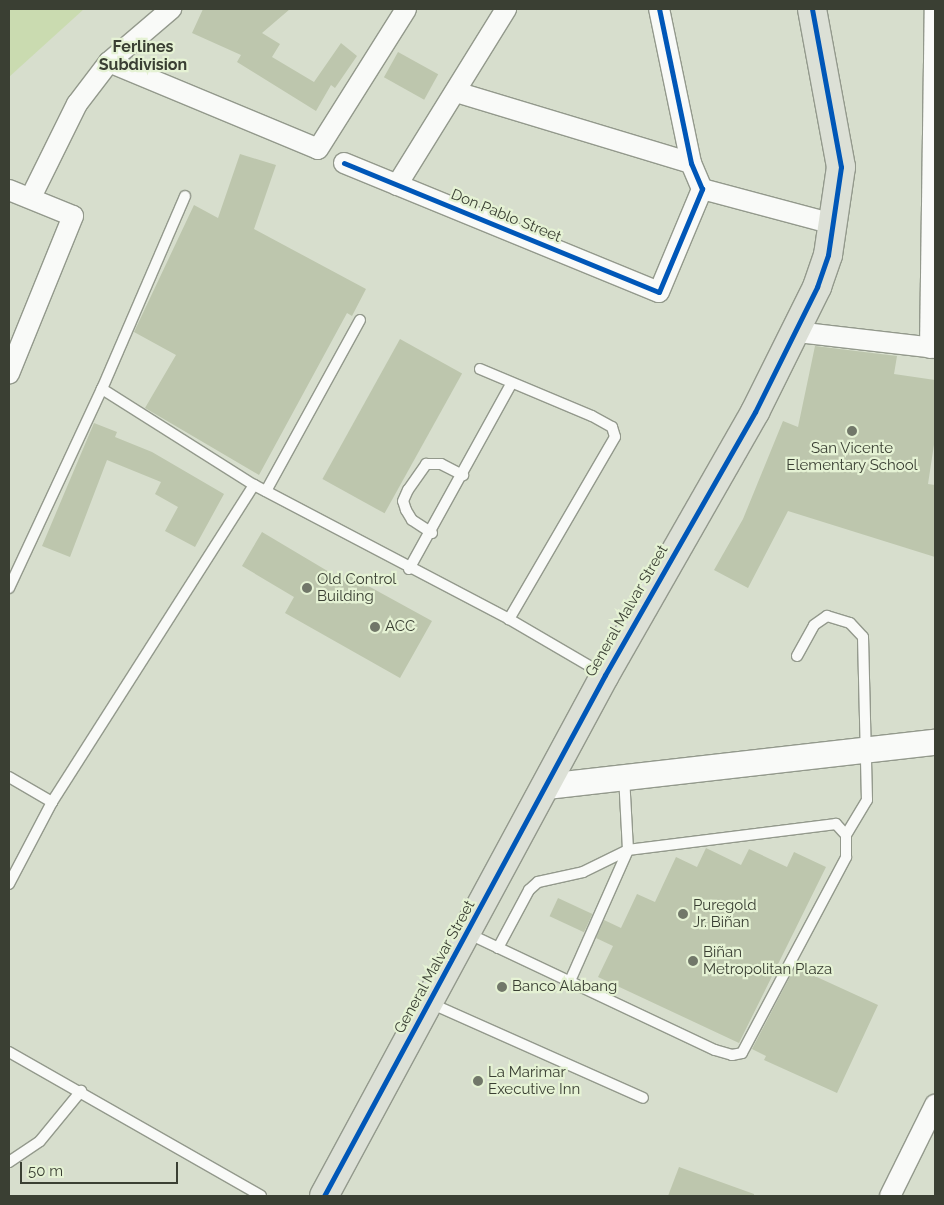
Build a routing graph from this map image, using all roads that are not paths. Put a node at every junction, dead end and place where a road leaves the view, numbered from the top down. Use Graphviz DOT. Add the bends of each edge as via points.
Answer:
graph roads {
  1 [pos="171,9"];
  2 [pos="406,9"];
  3 [pos="506,9"];
  4 [pos="659,9"];
  5 [pos="812,9"];
  6 [pos="935,9"];
  7 [pos="109,62"];
  8 [pos="456,92"];
  9 [pos="691,163"];
  10 [pos="344,164"];
  11 [pos="398,185"];
  12 [pos="702,189"];
  13 [pos="9,190"];
  14 [pos="185,196"];
  15 [pos="31,197"];
  16 [pos="834,224"];
  17 [pos="360,320"];
  18 [pos="797,332"];
  19 [pos="933,348"];
  20 [pos="480,369"];
  21 [pos="9,374"];
  22 [pos="511,384"];
  23 [pos="102,388"];
  24 [pos="463,475"];
  25 [pos="254,485"];
  26 [pos="266,491"];
  27 [pos="432,533"];
  28 [pos="409,569"];
  29 [pos="9,588"];
  30 [pos="509,619"];
  31 [pos="797,656"];
  32 [pos="605,675"];
  33 [pos="935,742"];
  34 [pos="864,750"];
  35 [pos="624,775"];
  36 [pos="9,777"];
  37 [pos="546,786"];
  38 [pos="52,802"];
  39 [pos="846,835"];
  40 [pos="628,850"];
  41 [pos="9,884"];
  42 [pos="467,933"];
  43 [pos="498,948"];
  44 [pos="570,981"];
  45 [pos="430,1003"];
  46 [pos="9,1052"];
  47 [pos="81,1091"];
  48 [pos="643,1098"];
  49 [pos="935,1105"];
  50 [pos="9,1162"];
  51 [pos="261,1196"];
  52 [pos="324,1196"];
  53 [pos="890,1196"];
  1 -- 7 [label="street"];
  2 -- 7 [label="street" via="318,149"];
  3 -- 8 [label="street"];
  4 -- 9 [label="street"];
  5 -- 16 [label="highway, General Malvar Street" via="841,167"];
  6 -- 19 [label="street"];
  7 -- 15 [label="street" via="77,104"];
  8 -- 9 [label="street"];
  8 -- 11 [label="street"];
  9 -- 12 [label="street"];
  10 -- 11 [label="street, Don Pablo Street"];
  11 -- 12 [label="street, Don Pablo Street" via="659,292"];
  12 -- 16 [label="street"];
  13 -- 15 [label="street"];
  14 -- 23 [label="lane"];
  15 -- 21 [label="street" via="74,216"];
  16 -- 18 [label="highway, General Malvar Street" via="828,255"];
  17 -- 26 [label="lane"];
  18 -- 19 [label="street"];
  18 -- 32 [label="highway, General Malvar Street"];
  20 -- 22 [label="lane"];
  22 -- 24 [label="lane"];
  22 -- 30 [label="lane" via="592,416 612,427 615,437"];
  23 -- 25 [label="lane"];
  23 -- 29 [label="lane"];
  24 -- 27 [label="lane"];
  24 -- 27 [label="lane" via="441,464 426,464 408,490 404,501 406,510 412,520"];
  25 -- 26 [label="lane"];
  25 -- 38 [label="lane"];
  26 -- 28 [label="lane"];
  27 -- 28 [label="lane"];
  28 -- 30 [label="lane"];
  30 -- 32 [label="lane"];
  31 -- 34 [label="lane" via="814,625 827,616 850,623 863,637"];
  32 -- 37 [label="highway, General Malvar Street"];
  33 -- 34 [label="street"];
  34 -- 35 [label="street"];
  34 -- 39 [label="lane" via="867,800"];
  35 -- 37 [label="street"];
  35 -- 40 [label="lane"];
  36 -- 38 [label="lane"];
  37 -- 42 [label="highway, General Malvar Street"];
  38 -- 41 [label="lane"];
  39 -- 40 [label="lane" via="836,824"];
  39 -- 44 [label="lane" via="846,857 742,1053 732,1055 715,1050"];
  40 -- 43 [label="lane" via="583,872 538,882 529,890"];
  40 -- 44 [label="lane"];
  42 -- 43 [label="lane"];
  42 -- 45 [label="highway, General Malvar Street"];
  43 -- 44 [label="lane"];
  45 -- 48 [label="lane"];
  45 -- 52 [label="highway, General Malvar Street"];
  46 -- 47 [label="lane"];
  47 -- 50 [label="lane" via="40,1140"];
  47 -- 51 [label="lane"];
  49 -- 53 [label="street"];
}
